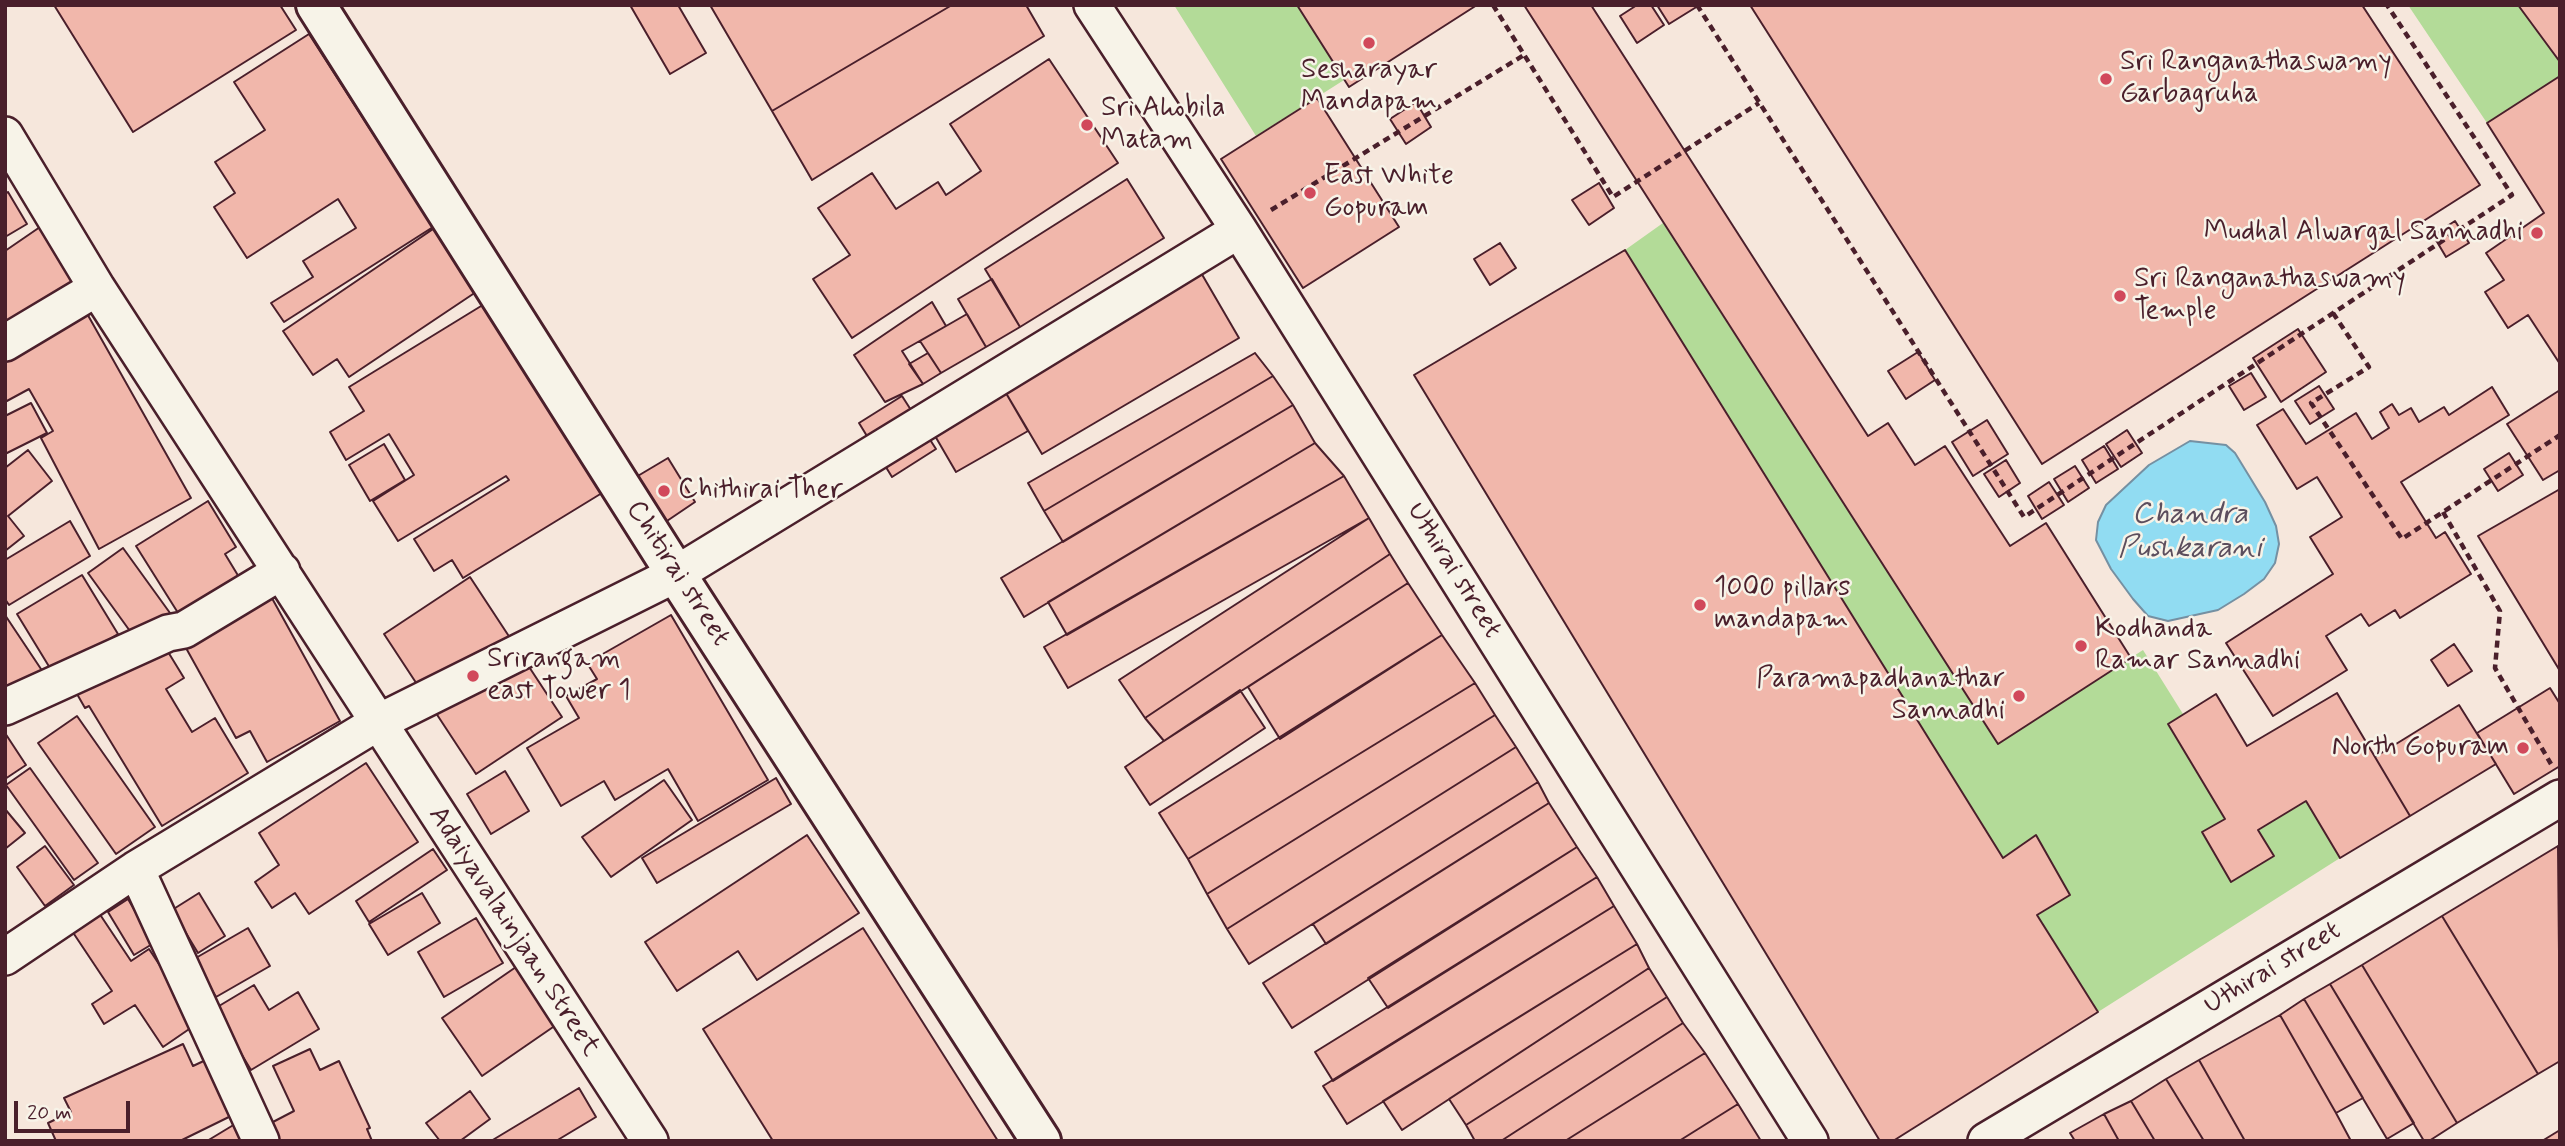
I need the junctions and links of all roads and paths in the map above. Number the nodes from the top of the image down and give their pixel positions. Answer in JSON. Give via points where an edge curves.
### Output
{"nodes":[{"id":1,"x":316,"y":5,"type":"edge"},
{"id":2,"x":1092,"y":5,"type":"edge"},
{"id":3,"x":1493,"y":5,"type":"edge"},
{"id":4,"x":1697,"y":5,"type":"edge"},
{"id":5,"x":2387,"y":5,"type":"edge"},
{"id":6,"x":1524,"y":55,"type":"junction"},
{"id":7,"x":1759,"y":103,"type":"junction"},
{"id":8,"x":5,"y":135,"type":"edge"},
{"id":9,"x":1239,"y":230,"type":"junction"},
{"id":10,"x":97,"y":288,"type":"junction"},
{"id":11,"x":2333,"y":313,"type":"junction"},
{"id":12,"x":5,"y":343,"type":"edge"},
{"id":13,"x":2560,"y":435,"type":"edge"},
{"id":14,"x":2443,"y":512,"type":"junction"},
{"id":15,"x":282,"y":571,"type":"junction"},
{"id":16,"x":676,"y":574,"type":"junction"},
{"id":17,"x":5,"y":707,"type":"edge"},
{"id":18,"x":377,"y":723,"type":"junction"},
{"id":19,"x":2556,"y":783,"type":"edge"},
{"id":20,"x":136,"y":869,"type":"junction"},
{"id":21,"x":5,"y":957,"type":"edge"},
{"id":22,"x":261,"y":1141,"type":"edge"},
{"id":23,"x":650,"y":1141,"type":"edge"},
{"id":24,"x":1041,"y":1141,"type":"edge"},
{"id":25,"x":1810,"y":1141,"type":"edge"},
{"id":26,"x":1986,"y":1141,"type":"edge"}],
"edges":[{"from":1,"to":16,"type":"street","name":"Chitirai street"},
{"from":2,"to":9,"type":"street","name":"Uthirai street"},
{"from":3,"to":6,"type":"path"},
{"from":4,"to":7,"type":"path"},
{"from":5,"to":11,"type":"path","via":[[2512,195]]},
{"from":6,"to":7,"type":"path","via":[[1613,197]]},
{"from":6,"to":9,"type":"path"},
{"from":7,"to":11,"type":"path","via":[[2024,517]]},
{"from":8,"to":10,"type":"street","name":"Adaiyavalainjaan Street"},
{"from":9,"to":16,"type":"street"},
{"from":9,"to":25,"type":"street","name":"Uthirai street"},
{"from":10,"to":12,"type":"street"},
{"from":10,"to":15,"type":"street","name":"Adaiyavalainjaan Street"},
{"from":11,"to":14,"type":"path","via":[[2369,367],[2311,403],[2402,539]]},
{"from":13,"to":14,"type":"path"},
{"from":14,"to":19,"type":"path","via":[[2500,611],[2495,668]]},
{"from":15,"to":17,"type":"street","via":[[184,630],[168,633]]},
{"from":15,"to":18,"type":"street","name":"Adaiyavalainjaan Street"},
{"from":16,"to":18,"type":"street"},
{"from":16,"to":24,"type":"street","name":"Chitirai street"},
{"from":18,"to":20,"type":"street"},
{"from":18,"to":23,"type":"street","name":"Adaiyavalainjaan Street"},
{"from":19,"to":26,"type":"street","name":"Uthirai street"},
{"from":20,"to":21,"type":"street"},
{"from":20,"to":22,"type":"street"}]}
